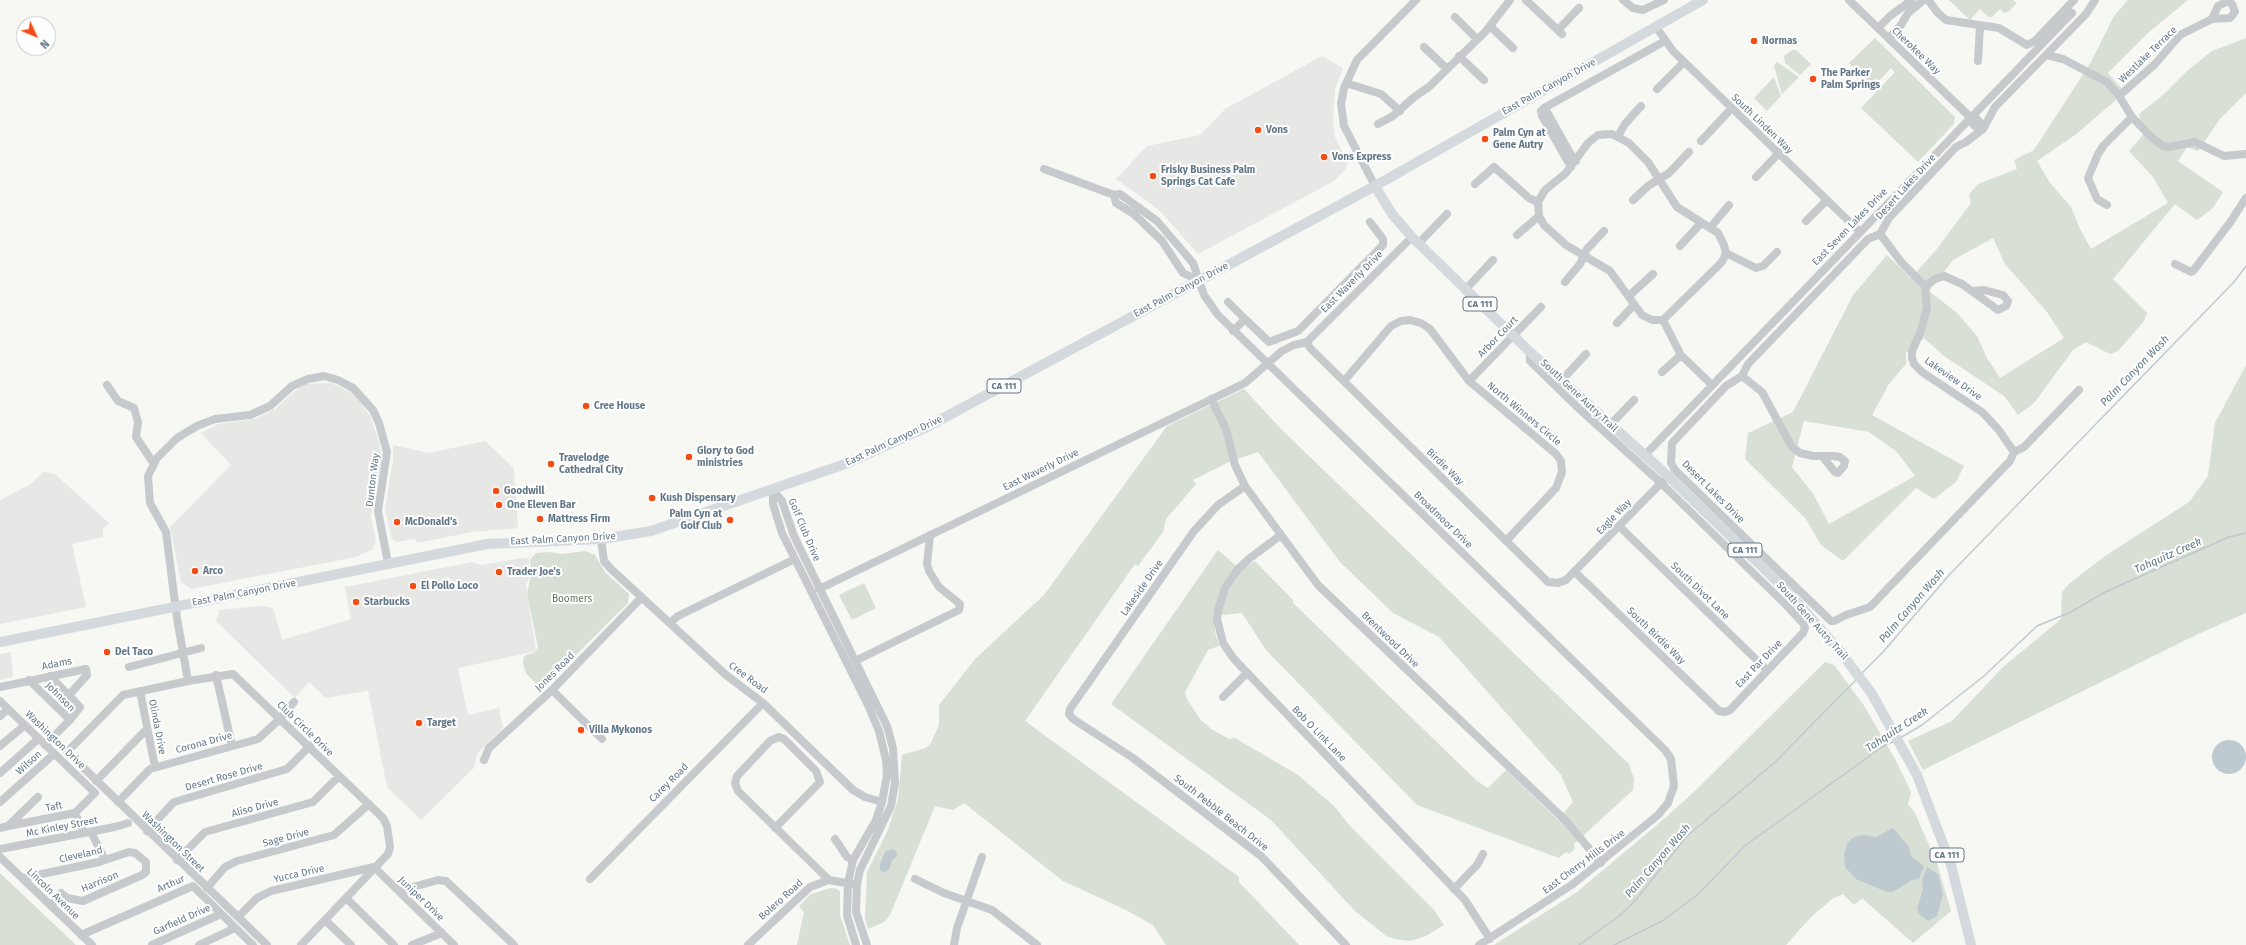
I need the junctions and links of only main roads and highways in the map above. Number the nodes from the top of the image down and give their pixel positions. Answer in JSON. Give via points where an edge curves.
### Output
{"nodes":[{"id":1,"x":1703,"y":0,"type":"edge"},
{"id":2,"x":1375,"y":186,"type":"junction"},
{"id":3,"x":0,"y":642,"type":"edge"},
{"id":4,"x":1971,"y":945,"type":"edge"}],
"edges":[{"from":1,"to":2,"type":"main road","name":"East Palm Canyon Drive"},
{"from":2,"to":3,"type":"main road","name":"East Palm Canyon Drive","number":"CA 111","via":[[925,428],[848,463],[717,510],[651,531],[601,539],[487,544]]},
{"from":2,"to":4,"type":"main road","name":"South Gene Autry Trail","number":"CA 111","via":[[1392,214],[1415,240],[1513,336],[1644,456],[1664,480],[1790,594],[1839,650],[1875,699],[1917,775],[1951,865]]}]}
